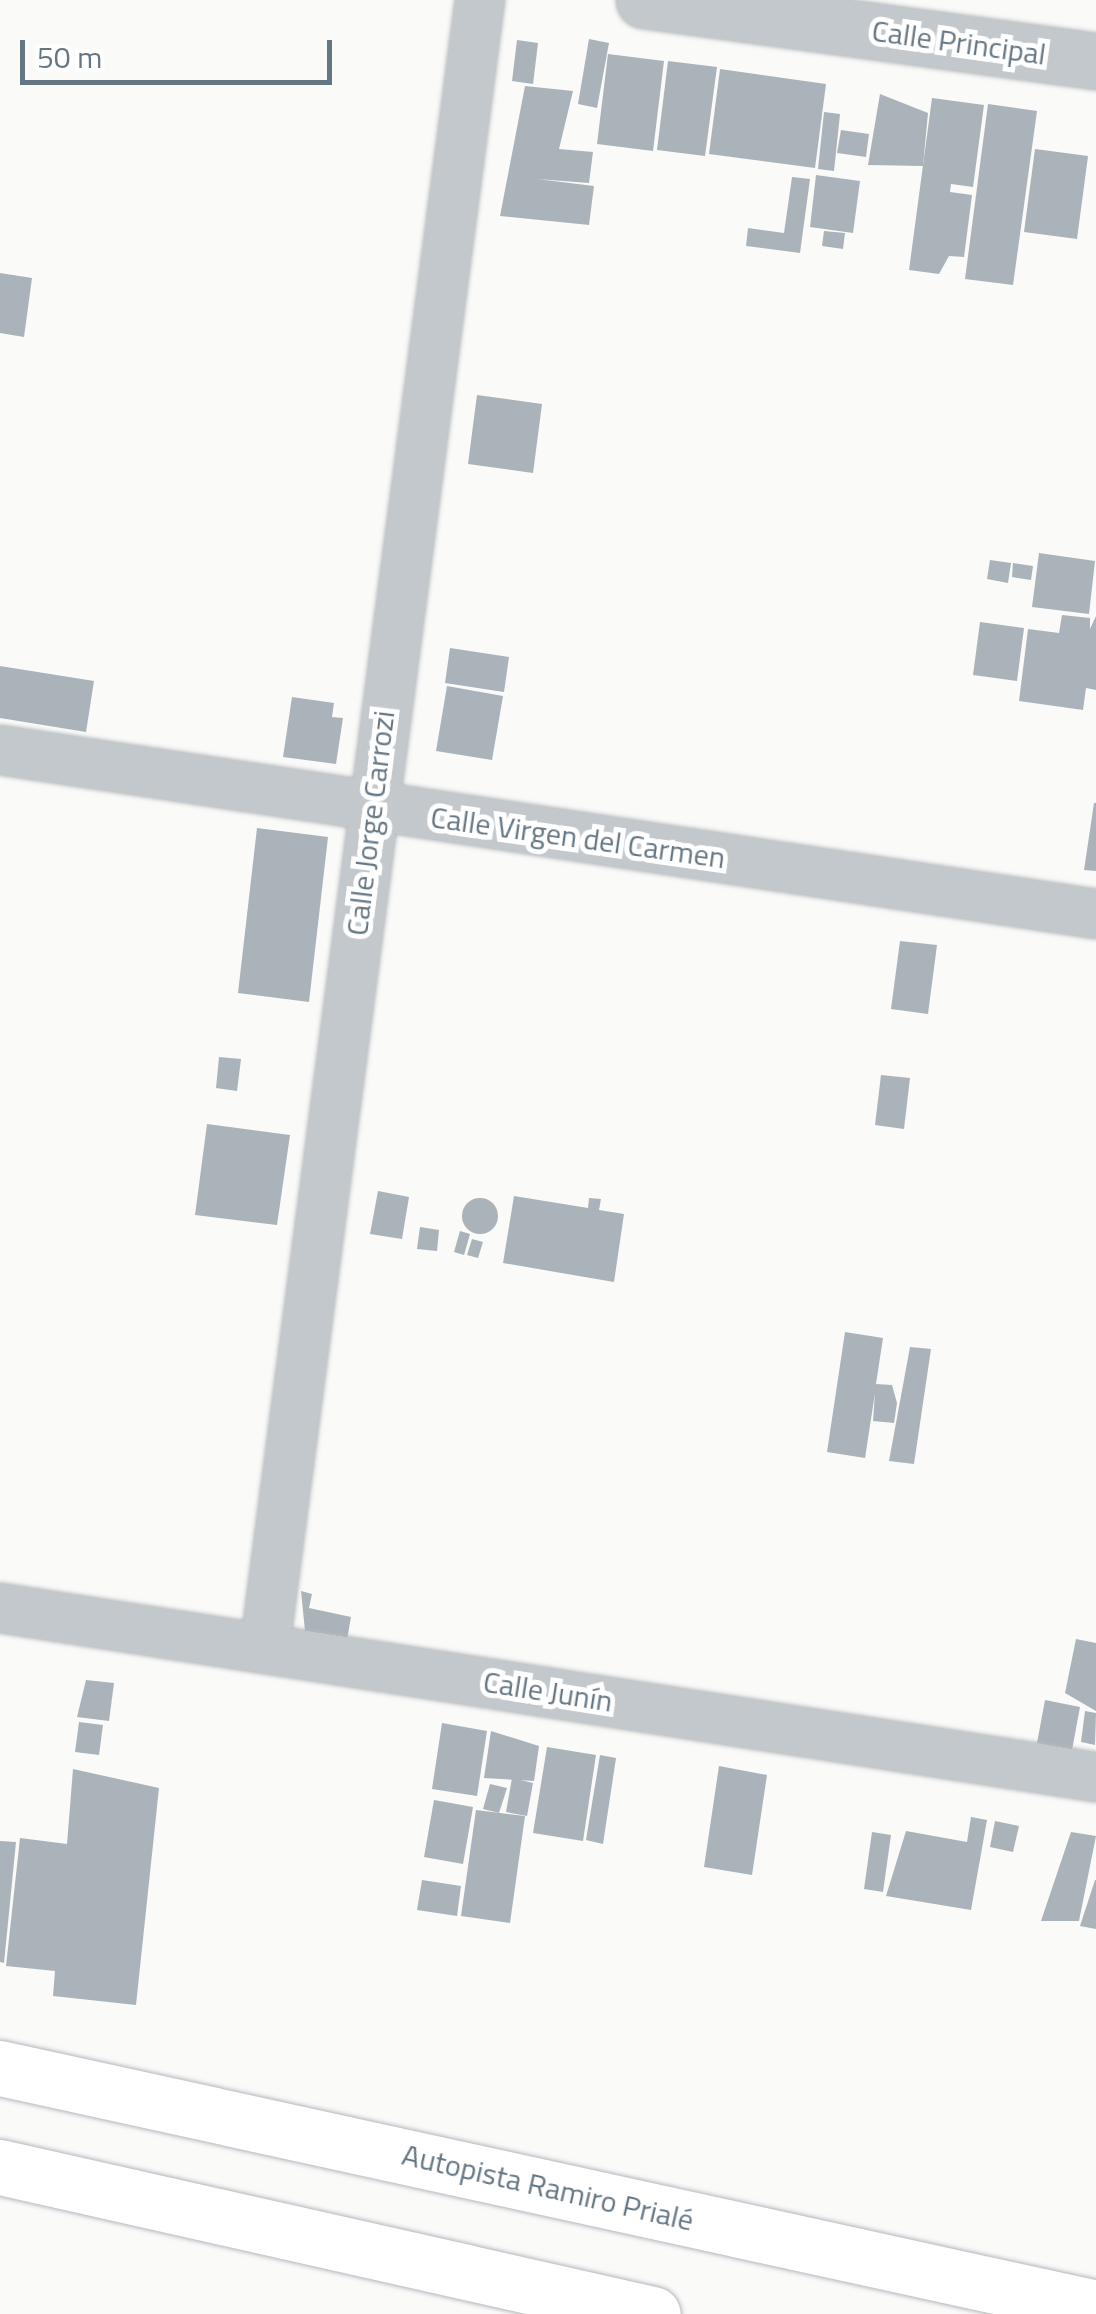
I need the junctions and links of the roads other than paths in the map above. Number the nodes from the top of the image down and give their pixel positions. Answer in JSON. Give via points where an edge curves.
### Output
{"nodes":[{"id":1,"x":480,"y":0,"type":"edge"},
{"id":2,"x":644,"y":0,"type":"edge"},
{"id":3,"x":1096,"y":61,"type":"edge"},
{"id":4,"x":0,"y":750,"type":"edge"},
{"id":5,"x":372,"y":806,"type":"junction"},
{"id":6,"x":1096,"y":914,"type":"edge"},
{"id":7,"x":0,"y":1608,"type":"edge"},
{"id":8,"x":265,"y":1646,"type":"junction"},
{"id":9,"x":1096,"y":1778,"type":"edge"},
{"id":10,"x":0,"y":2068,"type":"edge"},
{"id":11,"x":0,"y":2167,"type":"edge"},
{"id":12,"x":1096,"y":2308,"type":"edge"},
{"id":13,"x":653,"y":2314,"type":"edge"}],
"edges":[{"from":1,"to":5,"type":"street","name":"Calle Jorge Carrozi"},
{"from":2,"to":3,"type":"street","name":"Calle Principal"},
{"from":4,"to":5,"type":"street","name":"Calle Virgen del Carmen"},
{"from":5,"to":6,"type":"street","name":"Calle Virgen del Carmen"},
{"from":5,"to":8,"type":"street","name":"Calle Jorge Carrozi"},
{"from":7,"to":8,"type":"street","name":"Calle Junín"},
{"from":8,"to":9,"type":"street","name":"Calle Junín"},
{"from":10,"to":12,"type":"highway","name":"Autopista Ramiro Prialé"},
{"from":11,"to":13,"type":"highway"}]}
